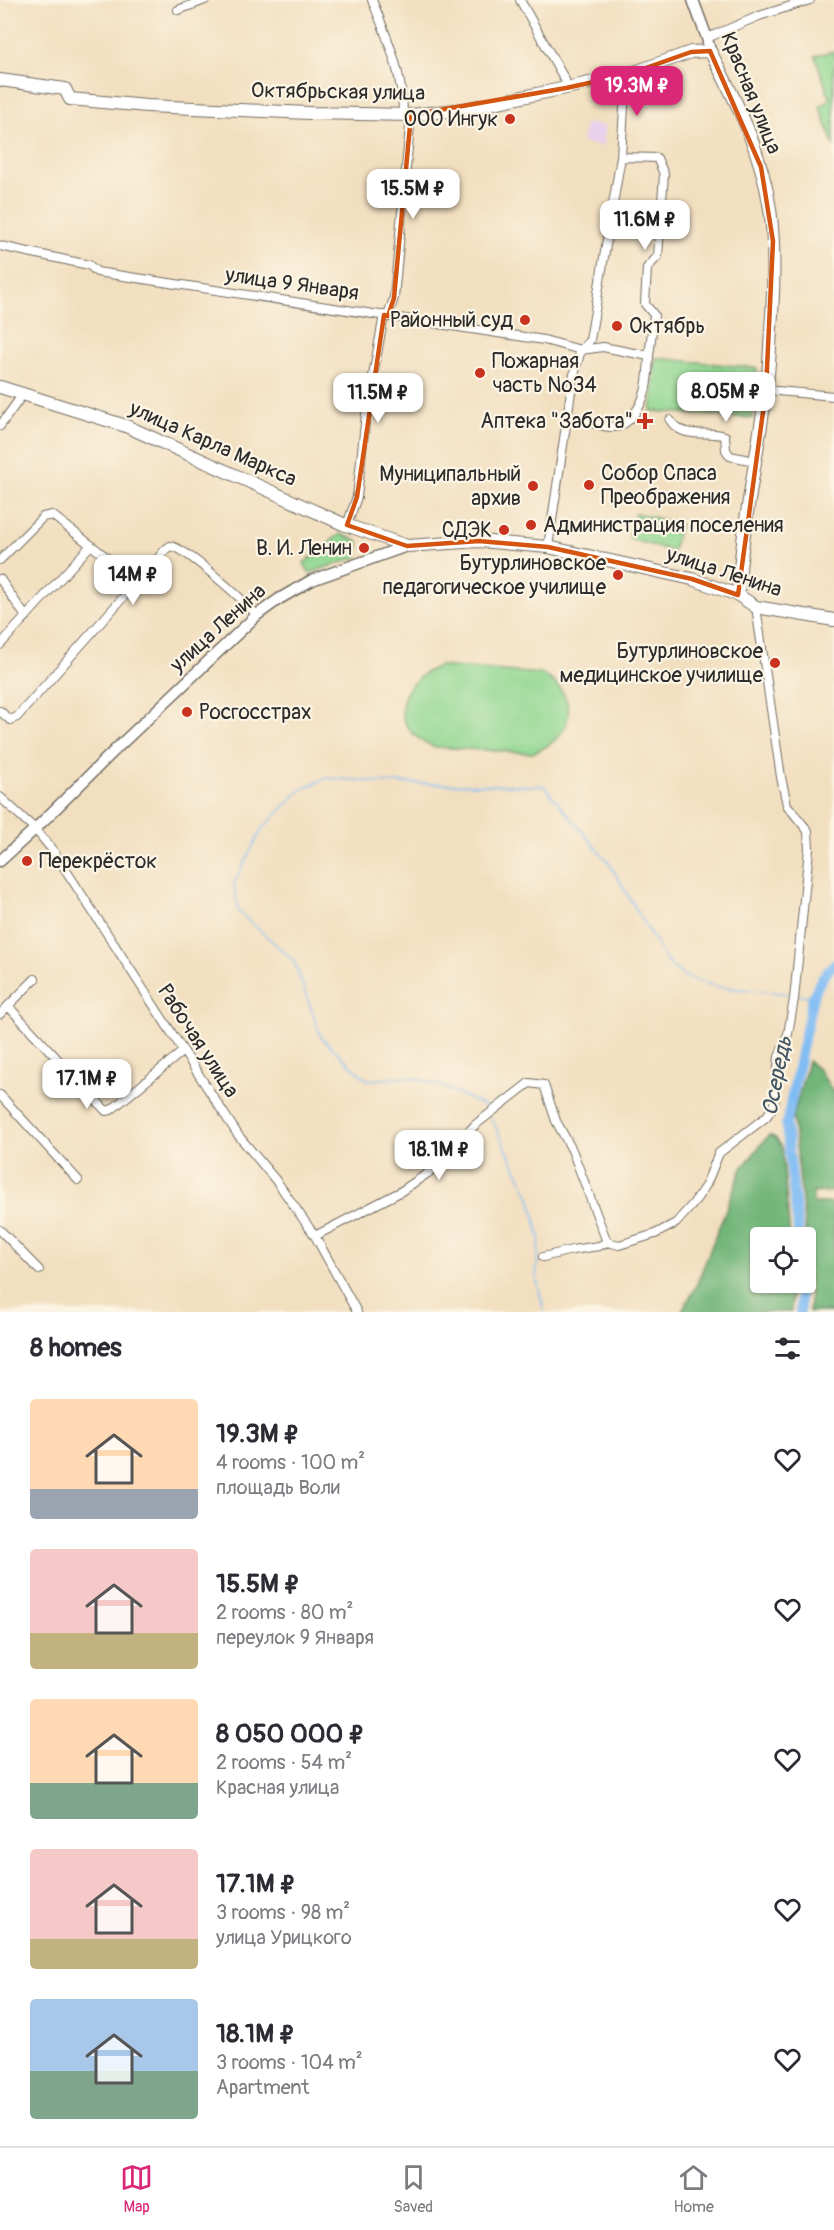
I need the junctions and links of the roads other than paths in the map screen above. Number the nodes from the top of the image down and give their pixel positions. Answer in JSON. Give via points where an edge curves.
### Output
{"nodes":[{"id":1,"x":205,"y":0,"type":"edge"},
{"id":2,"x":372,"y":0,"type":"edge"},
{"id":3,"x":520,"y":0,"type":"edge"},
{"id":4,"x":693,"y":0,"type":"edge"},
{"id":5,"x":810,"y":0,"type":"edge"},
{"id":6,"x":178,"y":10,"type":"dead end"},
{"id":7,"x":707,"y":38,"type":"junction"},
{"id":8,"x":710,"y":51,"type":"junction"},
{"id":9,"x":626,"y":75,"type":"junction"},
{"id":10,"x":0,"y":80,"type":"edge"},
{"id":11,"x":566,"y":88,"type":"junction"},
{"id":12,"x":407,"y":115,"type":"junction"},
{"id":13,"x":621,"y":157,"type":"junction"},
{"id":14,"x":0,"y":246,"type":"edge"},
{"id":15,"x":386,"y":316,"type":"junction"},
{"id":16,"x":581,"y":350,"type":"junction"},
{"id":17,"x":649,"y":356,"type":"junction"},
{"id":18,"x":0,"y":387,"type":"edge"},
{"id":19,"x":766,"y":390,"type":"junction"},
{"id":20,"x":23,"y":394,"type":"junction"},
{"id":21,"x":834,"y":396,"type":"edge"},
{"id":22,"x":569,"y":415,"type":"junction"},
{"id":23,"x":670,"y":420,"type":"dead end"},
{"id":24,"x":0,"y":426,"type":"edge"},
{"id":25,"x":755,"y":461,"type":"junction"},
{"id":26,"x":347,"y":525,"type":"junction"},
{"id":27,"x":91,"y":545,"type":"junction"},
{"id":28,"x":407,"y":546,"type":"junction"},
{"id":29,"x":548,"y":547,"type":"junction"},
{"id":30,"x":0,"y":560,"type":"edge"},
{"id":31,"x":0,"y":579,"type":"edge"},
{"id":32,"x":138,"y":581,"type":"junction"},
{"id":33,"x":738,"y":595,"type":"junction"},
{"id":34,"x":756,"y":607,"type":"junction"},
{"id":35,"x":257,"y":615,"type":"junction"},
{"id":36,"x":26,"y":616,"type":"junction"},
{"id":37,"x":834,"y":620,"type":"edge"},
{"id":38,"x":0,"y":645,"type":"edge"},
{"id":39,"x":0,"y":711,"type":"edge"},
{"id":40,"x":0,"y":797,"type":"edge"},
{"id":41,"x":35,"y":829,"type":"junction"},
{"id":42,"x":0,"y":861,"type":"edge"},
{"id":43,"x":35,"y":979,"type":"dead end"},
{"id":44,"x":8,"y":1006,"type":"junction"},
{"id":45,"x":0,"y":1014,"type":"edge"},
{"id":46,"x":182,"y":1052,"type":"junction"},
{"id":47,"x":0,"y":1095,"type":"edge"},
{"id":48,"x":78,"y":1180,"type":"dead end"},
{"id":49,"x":0,"y":1230,"type":"edge"},
{"id":50,"x":315,"y":1236,"type":"junction"},
{"id":51,"x":607,"y":1242,"type":"junction"},
{"id":52,"x":543,"y":1257,"type":"dead end"},
{"id":53,"x":39,"y":1270,"type":"dead end"},
{"id":54,"x":357,"y":1312,"type":"edge"}],
"edges":[{"from":1,"to":6,"type":"street"},
{"from":2,"to":12,"type":"street","via":[[391,47]]},
{"from":3,"to":11,"type":"street"},
{"from":4,"to":7,"type":"street","name":"Красная улица"},
{"from":5,"to":7,"type":"street"},
{"from":7,"to":8,"type":"street","name":"Красная улица"},
{"from":8,"to":9,"type":"main road","name":"Октябрьская улица","via":[[691,52]]},
{"from":8,"to":19,"type":"main road","name":"Красная улица","via":[[746,126],[761,167],[770,209],[774,285]]},
{"from":9,"to":11,"type":"main road","name":"Октябрьская улица"},
{"from":9,"to":13,"type":"street"},
{"from":10,"to":12,"type":"main road","name":"Октябрьская улица","via":[[65,89],[70,99],[147,106]]},
{"from":11,"to":12,"type":"main road","name":"Октябрьская улица","via":[[464,109]]},
{"from":12,"to":15,"type":"street","via":[[394,298]]},
{"from":13,"to":16,"type":"street","via":[[590,340]]},
{"from":13,"to":17,"type":"street","via":[[657,158],[664,174],[658,256],[647,268],[645,304],[654,315]]},
{"from":14,"to":15,"type":"street","name":"улица 9 Января","via":[[89,265],[97,272]]},
{"from":15,"to":16,"type":"street","name":"улица 9 Января","via":[[544,339]]},
{"from":15,"to":26,"type":"street","via":[[366,414],[357,497]]},
{"from":16,"to":17,"type":"street","via":[[603,347]]},
{"from":16,"to":22,"type":"street"},
{"from":17,"to":22,"type":"street","via":[[645,396],[628,420],[618,427],[608,427]]},
{"from":18,"to":20,"type":"main road","name":"улица Карла Маркса"},
{"from":19,"to":21,"type":"street"},
{"from":19,"to":25,"type":"main road","name":"Красная улица"},
{"from":20,"to":24,"type":"street"},
{"from":20,"to":26,"type":"main road","name":"улица Карла Маркса","via":[[132,429]]},
{"from":22,"to":29,"type":"street"},
{"from":23,"to":25,"type":"street","via":[[683,432],[725,436],[730,456]]},
{"from":25,"to":33,"type":"main road","name":"Красная улица"},
{"from":26,"to":28,"type":"main road","name":"улица Карла Маркса"},
{"from":27,"to":30,"type":"street","via":[[49,514]]},
{"from":27,"to":32,"type":"street"},
{"from":27,"to":36,"type":"street"},
{"from":28,"to":29,"type":"main road","name":"улица Ленина","via":[[479,541]]},
{"from":28,"to":35,"type":"street","name":"улица Ленина","via":[[312,580]]},
{"from":29,"to":33,"type":"main road","name":"улица Ленина","via":[[692,579]]},
{"from":31,"to":36,"type":"street"},
{"from":32,"to":35,"type":"street","via":[[166,549],[174,546]]},
{"from":32,"to":39,"type":"street","via":[[17,717],[10,720]]},
{"from":33,"to":34,"type":"main road","name":"улица Ленина"},
{"from":34,"to":37,"type":"main road","name":"улица Ленина"},
{"from":34,"to":51,"type":"street","via":[[787,805],[808,831],[809,849],[794,999],[779,1057],[774,1106],[766,1117],[719,1153],[706,1185],[676,1223],[619,1245]]},
{"from":35,"to":41,"type":"street","name":"улица Ленина"},
{"from":36,"to":38,"type":"street"},
{"from":40,"to":41,"type":"street","name":"Рабочая улица"},
{"from":41,"to":42,"type":"street","name":"улица Ленина"},
{"from":41,"to":46,"type":"street","name":"Рабочая улица","via":[[54,852]]},
{"from":43,"to":44,"type":"street"},
{"from":44,"to":45,"type":"street"},
{"from":44,"to":46,"type":"street","via":[[106,1111]]},
{"from":46,"to":50,"type":"street","name":"Рабочая улица","via":[[238,1135]]},
{"from":47,"to":48,"type":"street"},
{"from":49,"to":53,"type":"street"},
{"from":50,"to":51,"type":"street","via":[[400,1192],[431,1171],[475,1125],[529,1083],[544,1085]]},
{"from":50,"to":54,"type":"street","name":"Рабочая улица"},
{"from":51,"to":52,"type":"street"}]}
